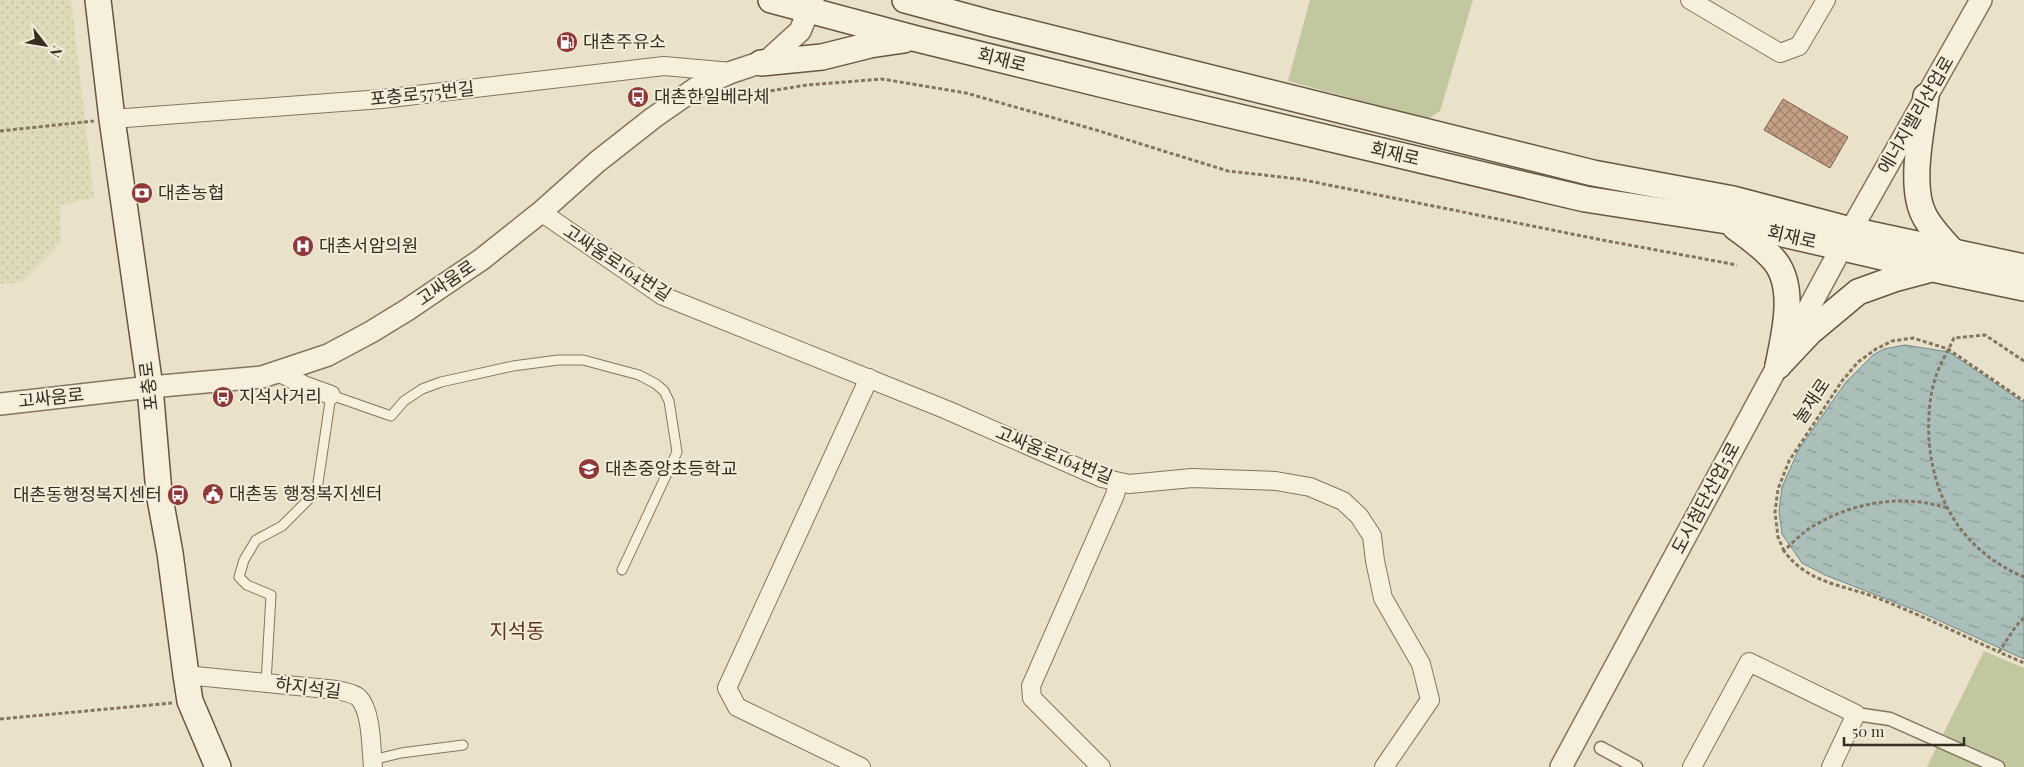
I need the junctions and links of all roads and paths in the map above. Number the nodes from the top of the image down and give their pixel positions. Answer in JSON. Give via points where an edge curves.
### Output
{"nodes":[{"id":1,"x":98,"y":0,"type":"edge"},
{"id":2,"x":771,"y":0,"type":"edge"},
{"id":3,"x":905,"y":0,"type":"edge"},
{"id":4,"x":1690,"y":0,"type":"edge"},
{"id":5,"x":1826,"y":0,"type":"edge"},
{"id":6,"x":1981,"y":0,"type":"edge"},
{"id":7,"x":811,"y":5,"type":"edge"},
{"id":8,"x":917,"y":39,"type":"junction"},
{"id":9,"x":761,"y":62,"type":"junction"},
{"id":10,"x":732,"y":72,"type":"junction"},
{"id":11,"x":696,"y":88,"type":"junction"},
{"id":12,"x":1926,"y":96,"type":"junction"},
{"id":13,"x":112,"y":119,"type":"junction"},
{"id":14,"x":0,"y":131,"type":"edge"},
{"id":15,"x":541,"y":212,"type":"junction"},
{"id":16,"x":1727,"y":221,"type":"junction"},
{"id":17,"x":1846,"y":239,"type":"junction"},
{"id":18,"x":1954,"y":253,"type":"junction"},
{"id":19,"x":1737,"y":265,"type":"dead end"},
{"id":20,"x":2024,"y":267,"type":"edge"},
{"id":21,"x":1933,"y":269,"type":"junction"},
{"id":22,"x":2024,"y":288,"type":"edge"},
{"id":23,"x":1948,"y":350,"type":"junction"},
{"id":24,"x":2024,"y":361,"type":"edge"},
{"id":25,"x":1778,"y":366,"type":"junction"},
{"id":26,"x":278,"y":372,"type":"junction"},
{"id":27,"x":868,"y":378,"type":"junction"},
{"id":28,"x":150,"y":387,"type":"junction"},
{"id":29,"x":331,"y":395,"type":"junction"},
{"id":30,"x":2024,"y":401,"type":"edge"},
{"id":31,"x":0,"y":404,"type":"edge"},
{"id":32,"x":1118,"y":482,"type":"junction"},
{"id":33,"x":1947,"y":508,"type":"junction"},
{"id":34,"x":1784,"y":550,"type":"junction"},
{"id":35,"x":622,"y":570,"type":"dead end"},
{"id":36,"x":2024,"y":577,"type":"edge"},
{"id":37,"x":2024,"y":618,"type":"edge"},
{"id":38,"x":1999,"y":652,"type":"junction"},
{"id":39,"x":2024,"y":663,"type":"edge"},
{"id":40,"x":186,"y":675,"type":"junction"},
{"id":41,"x":266,"y":683,"type":"junction"},
{"id":42,"x":190,"y":701,"type":"junction"},
{"id":43,"x":1856,"y":714,"type":"junction"},
{"id":44,"x":0,"y":719,"type":"edge"},
{"id":45,"x":463,"y":745,"type":"dead end"},
{"id":46,"x":1600,"y":748,"type":"dead end"},
{"id":47,"x":834,"y":761,"type":"edge"},
{"id":48,"x":373,"y":763,"type":"edge"},
{"id":49,"x":218,"y":767,"type":"edge"},
{"id":50,"x":861,"y":767,"type":"edge"},
{"id":51,"x":1101,"y":767,"type":"edge"},
{"id":52,"x":1384,"y":767,"type":"edge"},
{"id":53,"x":1561,"y":767,"type":"edge"},
{"id":54,"x":1636,"y":767,"type":"edge"},
{"id":55,"x":1692,"y":767,"type":"edge"},
{"id":56,"x":1832,"y":767,"type":"edge"},
{"id":57,"x":1998,"y":767,"type":"edge"}],
"edges":[{"from":1,"to":13,"type":"main road","name":"포충로"},
{"from":2,"to":7,"type":"main road","name":"회재로"},
{"from":3,"to":17,"type":"main road","name":"회재로","via":[[1593,173],[1733,199]]},
{"from":4,"to":5,"type":"street","via":[[1780,53],[1799,46]]},
{"from":6,"to":12,"type":"street","name":"에너지밸리산업로"},
{"from":7,"to":8,"type":"main road","name":"회재로"},
{"from":7,"to":9,"type":"street","name":"고싸움로","via":[[800,31],[768,60]]},
{"from":8,"to":9,"type":"main road","via":[[870,45],[822,57]]},
{"from":8,"to":16,"type":"main road","name":"회재로","via":[[1585,199]]},
{"from":9,"to":10,"type":"street","name":"고싸움로"},
{"from":10,"to":11,"type":"street","name":"고싸움로"},
{"from":10,"to":13,"type":"street","name":"포충로575번길","via":[[664,66],[382,99]]},
{"from":11,"to":15,"type":"street","name":"고싸움로","via":[[597,162]]},
{"from":11,"to":19,"type":"path","via":[[751,94],[807,85],[882,79],[966,93],[1228,171],[1299,179]]},
{"from":12,"to":17,"type":"street","name":"에너지밸리산업로"},
{"from":12,"to":18,"type":"main road","via":[[1916,173],[1917,197],[1924,217]]},
{"from":13,"to":14,"type":"path"},
{"from":13,"to":28,"type":"main road","name":"포충로"},
{"from":15,"to":26,"type":"street","name":"고싸움로","via":[[474,265],[371,332],[328,355]]},
{"from":15,"to":27,"type":"street","name":"고싸움로164번길","via":[[663,296]]},
{"from":16,"to":17,"type":"main road","name":"회재로"},
{"from":16,"to":25,"type":"main road","via":[[1775,261],[1784,280],[1787,320]]},
{"from":17,"to":18,"type":"main road","name":"회재로"},
{"from":17,"to":21,"type":"main road","name":"회재로"},
{"from":17,"to":25,"type":"street","name":"도시첨단산업5로"},
{"from":18,"to":20,"type":"main road","name":"회재로"},
{"from":21,"to":22,"type":"main road","name":"회재로"},
{"from":21,"to":25,"type":"main road","via":[[1858,292],[1810,332]]},
{"from":23,"to":24,"type":"path","via":[[1954,338],[1985,335]]},
{"from":23,"to":30,"type":"path","name":"눌재로"},
{"from":23,"to":33,"type":"path","via":[[1934,380],[1928,420],[1931,463]]},
{"from":23,"to":34,"type":"path","name":"눌재로","via":[[1913,338],[1892,342],[1858,362],[1789,462],[1778,490],[1775,512],[1778,537]]},
{"from":25,"to":53,"type":"street","name":"도시첨단산업5로"},
{"from":26,"to":28,"type":"street","name":"고싸움로","via":[[262,377]]},
{"from":26,"to":29,"type":"street"},
{"from":27,"to":32,"type":"street","name":"고싸움로164번길","via":[[1081,470]]},
{"from":27,"to":47,"type":"street","via":[[727,688],[737,706]]},
{"from":28,"to":31,"type":"street","name":"고싸움로"},
{"from":28,"to":40,"type":"main road","name":"포충로","via":[[159,493]]},
{"from":29,"to":35,"type":"lane","via":[[391,416],[404,400],[441,382],[558,360],[597,363],[639,375],[656,384],[664,390],[669,401],[677,452]]},
{"from":29,"to":41,"type":"lane","via":[[315,492],[282,526],[256,540],[239,577],[242,583],[272,595]]},
{"from":32,"to":51,"type":"street","via":[[1031,686],[1032,698]]},
{"from":32,"to":52,"type":"street","name":"고싸움로164번길","via":[[1129,484],[1192,478],[1276,481],[1310,487],[1343,502],[1360,516],[1372,536],[1383,598],[1421,664],[1430,700]]},
{"from":33,"to":34,"type":"path","via":[[1915,501],[1865,505],[1832,516]]},
{"from":33,"to":36,"type":"path","via":[[1972,542],[2009,570]]},
{"from":34,"to":38,"type":"path","name":"눌재로","via":[[1793,563],[1815,578],[1880,599]]},
{"from":37,"to":38,"type":"path"},
{"from":38,"to":39,"type":"path","name":"눌재로"},
{"from":40,"to":41,"type":"street","name":"하지석길"},
{"from":40,"to":42,"type":"main road","name":"포충로"},
{"from":41,"to":48,"type":"street","name":"하지석길","via":[[337,690],[358,697],[369,722]]},
{"from":42,"to":44,"type":"path"},
{"from":42,"to":49,"type":"main road","name":"포충로"},
{"from":43,"to":55,"type":"street","via":[[1749,662]]},
{"from":43,"to":56,"type":"street"},
{"from":43,"to":57,"type":"street","via":[[1890,719]]},
{"from":45,"to":48,"type":"lane","via":[[401,753]]},
{"from":46,"to":54,"type":"street"},
{"from":47,"to":50,"type":"street"}]}
